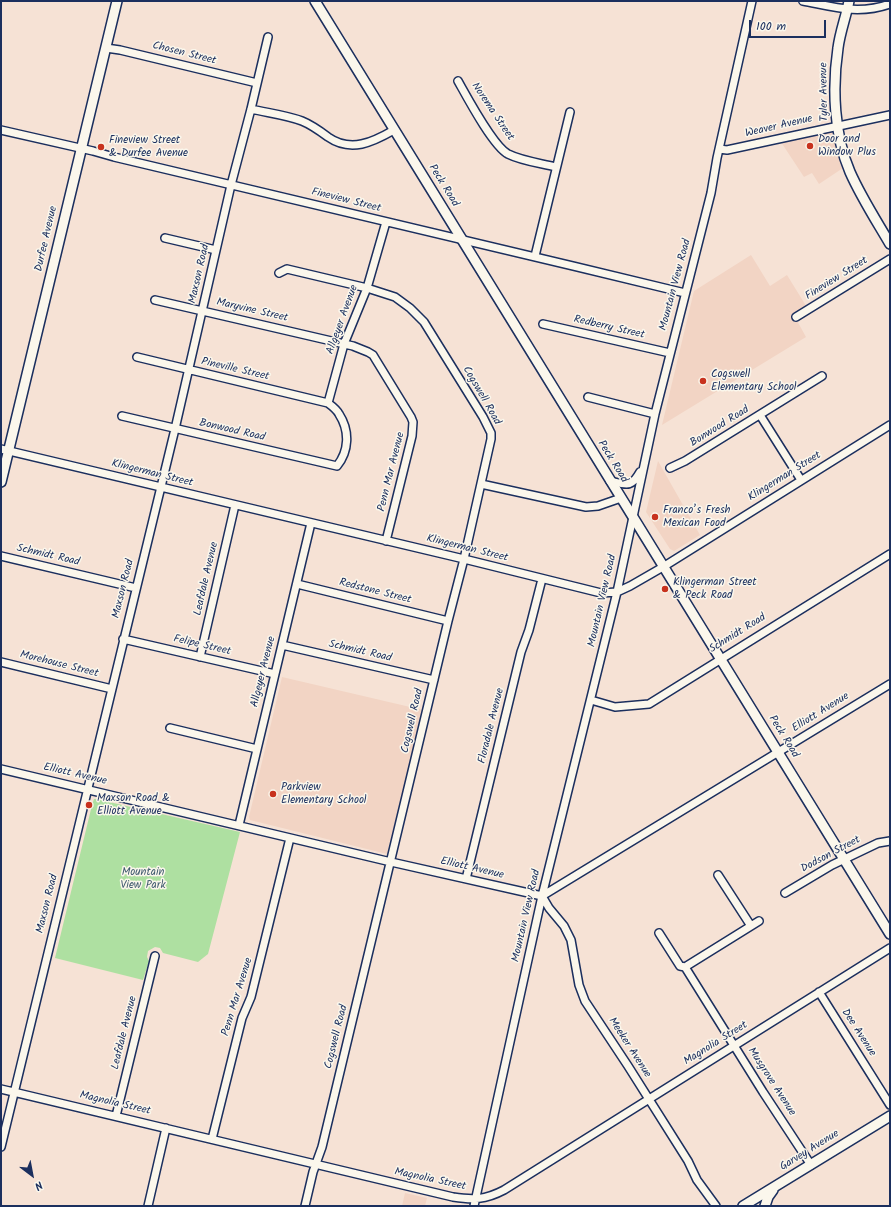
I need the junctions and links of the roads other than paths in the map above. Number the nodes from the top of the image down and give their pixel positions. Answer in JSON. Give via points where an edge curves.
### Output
{"nodes":[{"id":1,"x":117,"y":1,"type":"edge"},
{"id":2,"x":315,"y":1,"type":"edge"},
{"id":3,"x":752,"y":1,"type":"edge"},
{"id":4,"x":803,"y":1,"type":"edge"},
{"id":5,"x":890,"y":4,"type":"edge"},
{"id":6,"x":848,"y":6,"type":"edge"},
{"id":7,"x":268,"y":37,"type":"dead end"},
{"id":8,"x":106,"y":48,"type":"junction"},
{"id":9,"x":458,"y":80,"type":"dead end"},
{"id":10,"x":257,"y":83,"type":"junction"},
{"id":11,"x":251,"y":110,"type":"junction"},
{"id":12,"x":570,"y":112,"type":"dead end"},
{"id":13,"x":890,"y":115,"type":"edge"},
{"id":14,"x":838,"y":125,"type":"junction"},
{"id":15,"x":1,"y":130,"type":"edge"},
{"id":16,"x":394,"y":130,"type":"junction"},
{"id":17,"x":81,"y":148,"type":"junction"},
{"id":18,"x":719,"y":148,"type":"junction"},
{"id":19,"x":556,"y":167,"type":"junction"},
{"id":20,"x":231,"y":185,"type":"junction"},
{"id":21,"x":386,"y":222,"type":"junction"},
{"id":22,"x":165,"y":238,"type":"dead end"},
{"id":23,"x":461,"y":238,"type":"junction"},
{"id":24,"x":890,"y":244,"type":"edge"},
{"id":25,"x":216,"y":250,"type":"junction"},
{"id":26,"x":535,"y":256,"type":"junction"},
{"id":27,"x":890,"y":259,"type":"edge"},
{"id":28,"x":279,"y":273,"type":"dead end"},
{"id":29,"x":367,"y":288,"type":"junction"},
{"id":30,"x":685,"y":293,"type":"junction"},
{"id":31,"x":155,"y":300,"type":"dead end"},
{"id":32,"x":202,"y":311,"type":"junction"},
{"id":33,"x":796,"y":317,"type":"dead end"},
{"id":34,"x":543,"y":324,"type":"dead end"},
{"id":35,"x":344,"y":344,"type":"junction"},
{"id":36,"x":670,"y":353,"type":"junction"},
{"id":37,"x":137,"y":357,"type":"dead end"},
{"id":38,"x":189,"y":370,"type":"junction"},
{"id":39,"x":822,"y":376,"type":"dead end"},
{"id":40,"x":588,"y":397,"type":"dead end"},
{"id":41,"x":328,"y":403,"type":"junction"},
{"id":42,"x":654,"y":414,"type":"junction"},
{"id":43,"x":760,"y":415,"type":"junction"},
{"id":44,"x":122,"y":416,"type":"dead end"},
{"id":45,"x":890,"y":425,"type":"edge"},
{"id":46,"x":175,"y":429,"type":"junction"},
{"id":47,"x":5,"y":450,"type":"edge"},
{"id":48,"x":644,"y":464,"type":"junction"},
{"id":49,"x":670,"y":468,"type":"dead end"},
{"id":50,"x":801,"y":480,"type":"junction"},
{"id":51,"x":610,"y":481,"type":"junction"},
{"id":52,"x":1,"y":482,"type":"edge"},
{"id":53,"x":481,"y":484,"type":"junction"},
{"id":54,"x":160,"y":487,"type":"junction"},
{"id":55,"x":621,"y":498,"type":"junction"},
{"id":56,"x":235,"y":506,"type":"junction"},
{"id":57,"x":633,"y":517,"type":"junction"},
{"id":58,"x":311,"y":524,"type":"junction"},
{"id":59,"x":386,"y":541,"type":"junction"},
{"id":60,"x":890,"y":554,"type":"edge"},
{"id":61,"x":1,"y":556,"type":"edge"},
{"id":62,"x":464,"y":559,"type":"junction"},
{"id":63,"x":663,"y":567,"type":"junction"},
{"id":64,"x":542,"y":579,"type":"junction"},
{"id":65,"x":297,"y":584,"type":"junction"},
{"id":66,"x":136,"y":588,"type":"junction"},
{"id":67,"x":617,"y":592,"type":"junction"},
{"id":68,"x":448,"y":621,"type":"junction"},
{"id":69,"x":123,"y":638,"type":"junction"},
{"id":70,"x":282,"y":645,"type":"junction"},
{"id":71,"x":200,"y":657,"type":"junction"},
{"id":72,"x":720,"y":658,"type":"junction"},
{"id":73,"x":1,"y":662,"type":"edge"},
{"id":74,"x":275,"y":674,"type":"junction"},
{"id":75,"x":434,"y":680,"type":"junction"},
{"id":76,"x":890,"y":684,"type":"edge"},
{"id":77,"x":112,"y":689,"type":"junction"},
{"id":78,"x":591,"y":700,"type":"junction"},
{"id":79,"x":170,"y":728,"type":"dead end"},
{"id":80,"x":257,"y":750,"type":"junction"},
{"id":81,"x":778,"y":753,"type":"junction"},
{"id":82,"x":1,"y":769,"type":"edge"},
{"id":83,"x":87,"y":789,"type":"junction"},
{"id":84,"x":239,"y":825,"type":"junction"},
{"id":85,"x":290,"y":838,"type":"junction"},
{"id":86,"x":890,"y":841,"type":"edge"},
{"id":87,"x":844,"y":860,"type":"junction"},
{"id":88,"x":391,"y":862,"type":"junction"},
{"id":89,"x":718,"y":875,"type":"dead end"},
{"id":90,"x":466,"y":879,"type":"junction"},
{"id":91,"x":785,"y":893,"type":"dead end"},
{"id":92,"x":542,"y":896,"type":"junction"},
{"id":93,"x":759,"y":921,"type":"dead end"},
{"id":94,"x":751,"y":926,"type":"junction"},
{"id":95,"x":659,"y":933,"type":"dead end"},
{"id":96,"x":890,"y":934,"type":"edge"},
{"id":97,"x":890,"y":948,"type":"edge"},
{"id":98,"x":155,"y":956,"type":"dead end"},
{"id":99,"x":685,"y":967,"type":"junction"},
{"id":100,"x":819,"y":992,"type":"junction"},
{"id":101,"x":734,"y":1045,"type":"junction"},
{"id":102,"x":1,"y":1089,"type":"edge"},
{"id":103,"x":14,"y":1092,"type":"junction"},
{"id":104,"x":649,"y":1099,"type":"junction"},
{"id":105,"x":890,"y":1105,"type":"edge"},
{"id":106,"x":116,"y":1116,"type":"junction"},
{"id":107,"x":890,"y":1116,"type":"edge"},
{"id":108,"x":166,"y":1128,"type":"junction"},
{"id":109,"x":212,"y":1139,"type":"junction"},
{"id":110,"x":1,"y":1147,"type":"edge"},
{"id":111,"x":316,"y":1165,"type":"junction"},
{"id":112,"x":811,"y":1165,"type":"junction"},
{"id":113,"x":776,"y":1186,"type":"junction"},
{"id":114,"x":475,"y":1203,"type":"edge"},
{"id":115,"x":148,"y":1206,"type":"edge"},
{"id":116,"x":304,"y":1206,"type":"edge"},
{"id":117,"x":716,"y":1206,"type":"edge"},
{"id":118,"x":744,"y":1206,"type":"edge"},
{"id":119,"x":765,"y":1206,"type":"edge"}],
"edges":[{"from":1,"to":8,"type":"main road","name":"Durfee Avenue"},
{"from":2,"to":16,"type":"main road","name":"Peck Road"},
{"from":3,"to":18,"type":"street","name":"Mountain View Road"},
{"from":4,"to":6,"type":"street"},
{"from":5,"to":6,"type":"street"},
{"from":6,"to":14,"type":"main road","name":"Tyler Avenue","via":[[836,67]]},
{"from":7,"to":10,"type":"street","name":"Maxson Road"},
{"from":8,"to":10,"type":"street","name":"Chosen Street"},
{"from":8,"to":17,"type":"main road","name":"Durfee Avenue"},
{"from":9,"to":19,"type":"street","name":"Norema Street","via":[[502,149],[520,158]]},
{"from":10,"to":11,"type":"street","name":"Maxson Road"},
{"from":11,"to":16,"type":"street","via":[[294,118],[344,144],[361,145]]},
{"from":11,"to":20,"type":"street","name":"Maxson Road"},
{"from":12,"to":19,"type":"street"},
{"from":13,"to":14,"type":"street","name":"Weaver Avenue"},
{"from":14,"to":18,"type":"street","name":"Weaver Avenue","via":[[728,150]]},
{"from":14,"to":24,"type":"main road","name":"Tyler Avenue","via":[[850,172]]},
{"from":15,"to":17,"type":"street","name":"Fineview Street"},
{"from":16,"to":23,"type":"main road","name":"Peck Road"},
{"from":17,"to":20,"type":"street","name":"Fineview Street"},
{"from":17,"to":47,"type":"main road","name":"Durfee Avenue"},
{"from":18,"to":30,"type":"street","name":"Mountain View Road","via":[[711,193]]},
{"from":19,"to":26,"type":"street"},
{"from":20,"to":21,"type":"street","name":"Fineview Street"},
{"from":20,"to":25,"type":"street","name":"Maxson Road"},
{"from":21,"to":23,"type":"street","name":"Fineview Street"},
{"from":21,"to":29,"type":"street","name":"Allgeyer Avenue"},
{"from":22,"to":25,"type":"street"},
{"from":23,"to":26,"type":"street","name":"Fineview Street"},
{"from":23,"to":51,"type":"main road","name":"Peck Road"},
{"from":25,"to":32,"type":"street","name":"Maxson Road"},
{"from":26,"to":30,"type":"street","name":"Fineview Street"},
{"from":27,"to":33,"type":"street","name":"Fineview Street"},
{"from":28,"to":29,"type":"street","via":[[287,269]]},
{"from":29,"to":35,"type":"street","name":"Allgeyer Avenue"},
{"from":29,"to":53,"type":"street","name":"Cogswell Road","via":[[395,298],[418,314],[483,417],[491,433],[491,439]]},
{"from":30,"to":36,"type":"street","name":"Mountain View Road"},
{"from":31,"to":32,"type":"street","name":"Maryvine Street"},
{"from":32,"to":35,"type":"street","name":"Maryvine Street"},
{"from":32,"to":38,"type":"street","name":"Maxson Road"},
{"from":34,"to":36,"type":"street","name":"Redberry Street"},
{"from":35,"to":41,"type":"street","name":"Allgeyer Avenue"},
{"from":35,"to":59,"type":"street","name":"Penn Mar Avenue","via":[[361,349],[372,356],[413,422],[412,436]]},
{"from":36,"to":42,"type":"street","name":"Mountain View Road"},
{"from":37,"to":38,"type":"street","name":"Pineville Street"},
{"from":38,"to":41,"type":"street","name":"Pineville Street"},
{"from":38,"to":46,"type":"street","name":"Maxson Road"},
{"from":39,"to":43,"type":"street","name":"Bonwood Road"},
{"from":40,"to":42,"type":"street"},
{"from":41,"to":46,"type":"street","name":"Bonwood Road","via":[[339,412],[347,438],[344,458],[337,466]]},
{"from":42,"to":48,"type":"street","name":"Mountain View Road"},
{"from":43,"to":49,"type":"street","name":"Bonwood Road"},
{"from":43,"to":50,"type":"street"},
{"from":44,"to":46,"type":"street","name":"Bonwood Road"},
{"from":45,"to":50,"type":"street","name":"Klingerman Street"},
{"from":46,"to":54,"type":"street","name":"Maxson Road"},
{"from":47,"to":52,"type":"main road","name":"Durfee Avenue"},
{"from":47,"to":54,"type":"street","name":"Klingerman Street"},
{"from":48,"to":51,"type":"street","via":[[632,484]]},
{"from":48,"to":57,"type":"street","name":"Mountain View Road"},
{"from":50,"to":63,"type":"street","name":"Klingerman Street"},
{"from":51,"to":55,"type":"main road","name":"Peck Road"},
{"from":53,"to":55,"type":"street","via":[[586,506],[598,506]]},
{"from":53,"to":62,"type":"street","name":"Cogswell Road"},
{"from":54,"to":56,"type":"street","name":"Klingerman Street"},
{"from":54,"to":66,"type":"street","name":"Maxson Road"},
{"from":55,"to":57,"type":"main road","name":"Peck Road"},
{"from":56,"to":58,"type":"street","name":"Klingerman Street"},
{"from":56,"to":71,"type":"street","name":"Leafdale Avenue"},
{"from":57,"to":63,"type":"main road","name":"Peck Road"},
{"from":57,"to":67,"type":"street","name":"Mountain View Road"},
{"from":58,"to":59,"type":"street","name":"Klingerman Street"},
{"from":58,"to":65,"type":"street","name":"Allgeyer Avenue"},
{"from":59,"to":62,"type":"street","name":"Klingerman Street"},
{"from":60,"to":72,"type":"street","name":"Schmidt Road"},
{"from":61,"to":66,"type":"street","name":"Schmidt Road"},
{"from":62,"to":64,"type":"street","name":"Klingerman Street"},
{"from":62,"to":68,"type":"street","name":"Cogswell Road"},
{"from":63,"to":67,"type":"street","name":"Klingerman Street"},
{"from":63,"to":72,"type":"main road","name":"Peck Road"},
{"from":64,"to":67,"type":"street","name":"Klingerman Street","via":[[601,593]]},
{"from":64,"to":90,"type":"street","name":"Floradale Avenue","via":[[521,652]]},
{"from":65,"to":68,"type":"street","name":"Redstone Street"},
{"from":65,"to":70,"type":"street","name":"Allgeyer Avenue"},
{"from":66,"to":69,"type":"street","name":"Maxson Road"},
{"from":67,"to":78,"type":"street","name":"Mountain View Road"},
{"from":68,"to":75,"type":"street","name":"Cogswell Road"},
{"from":69,"to":71,"type":"street","name":"Felipe Street"},
{"from":69,"to":77,"type":"street","name":"Maxson Road"},
{"from":70,"to":74,"type":"street","name":"Allgeyer Avenue"},
{"from":70,"to":75,"type":"street","name":"Schmidt Road"},
{"from":71,"to":74,"type":"street","name":"Felipe Street"},
{"from":72,"to":78,"type":"street","name":"Schmidt Road","via":[[649,704],[615,707]]},
{"from":72,"to":81,"type":"main road","name":"Peck Road"},
{"from":73,"to":77,"type":"street","name":"Morehouse Street"},
{"from":74,"to":80,"type":"street","name":"Allgeyer Avenue"},
{"from":75,"to":88,"type":"street","name":"Cogswell Road"},
{"from":76,"to":81,"type":"street","name":"Elliott Avenue"},
{"from":77,"to":83,"type":"street","name":"Maxson Road"},
{"from":78,"to":92,"type":"street","name":"Mountain View Road"},
{"from":79,"to":80,"type":"street"},
{"from":80,"to":84,"type":"street","name":"Allgeyer Avenue"},
{"from":81,"to":87,"type":"main road","name":"Peck Road"},
{"from":81,"to":92,"type":"street","name":"Elliott Avenue"},
{"from":82,"to":83,"type":"street","name":"Elliott Avenue"},
{"from":83,"to":84,"type":"street","name":"Elliott Avenue"},
{"from":83,"to":103,"type":"street","name":"Maxson Road"},
{"from":84,"to":85,"type":"street","name":"Elliott Avenue"},
{"from":85,"to":88,"type":"street","name":"Elliott Avenue"},
{"from":85,"to":109,"type":"street","name":"Penn Mar Avenue","via":[[251,997],[242,1018]]},
{"from":86,"to":87,"type":"street","name":"Dodson Street","via":[[878,843]]},
{"from":87,"to":91,"type":"street","name":"Dodson Street"},
{"from":87,"to":96,"type":"main road","name":"Peck Road"},
{"from":88,"to":90,"type":"street","name":"Elliott Avenue"},
{"from":88,"to":111,"type":"street","name":"Cogswell Road"},
{"from":89,"to":94,"type":"street"},
{"from":90,"to":92,"type":"street","name":"Elliott Avenue"},
{"from":92,"to":104,"type":"street","name":"Meeker Avenue","via":[[571,940],[579,985],[585,1001]]},
{"from":92,"to":114,"type":"street","name":"Mountain View Road"},
{"from":93,"to":94,"type":"street"},
{"from":94,"to":99,"type":"street"},
{"from":95,"to":99,"type":"street","name":"Musgrove Avenue","via":[[680,966]]},
{"from":97,"to":100,"type":"street","name":"Magnolia Street"},
{"from":98,"to":106,"type":"street","name":"Leafdale Avenue"},
{"from":99,"to":101,"type":"street","name":"Musgrove Avenue"},
{"from":100,"to":101,"type":"street","name":"Magnolia Street","via":[[789,1007]]},
{"from":100,"to":105,"type":"street","name":"Dee Avenue"},
{"from":101,"to":104,"type":"street","name":"Magnolia Street"},
{"from":101,"to":112,"type":"street","name":"Musgrove Avenue"},
{"from":102,"to":103,"type":"street","name":"Magnolia Street"},
{"from":103,"to":106,"type":"street","name":"Magnolia Street"},
{"from":103,"to":110,"type":"street","name":"Maxson Road"},
{"from":104,"to":114,"type":"street","name":"Magnolia Street","via":[[504,1190]]},
{"from":104,"to":117,"type":"street","name":"Meeker Avenue","via":[[697,1180]]},
{"from":106,"to":108,"type":"street","name":"Magnolia Street"},
{"from":107,"to":112,"type":"main road","name":"Garvey Avenue"},
{"from":108,"to":109,"type":"street","name":"Magnolia Street"},
{"from":108,"to":115,"type":"street"},
{"from":109,"to":111,"type":"street","name":"Magnolia Street"},
{"from":111,"to":114,"type":"street","name":"Magnolia Street"},
{"from":111,"to":116,"type":"street","name":"Cogswell Road"},
{"from":112,"to":113,"type":"main road","name":"Garvey Avenue"},
{"from":113,"to":118,"type":"main road","name":"Garvey Avenue"},
{"from":113,"to":119,"type":"main road"}]}
